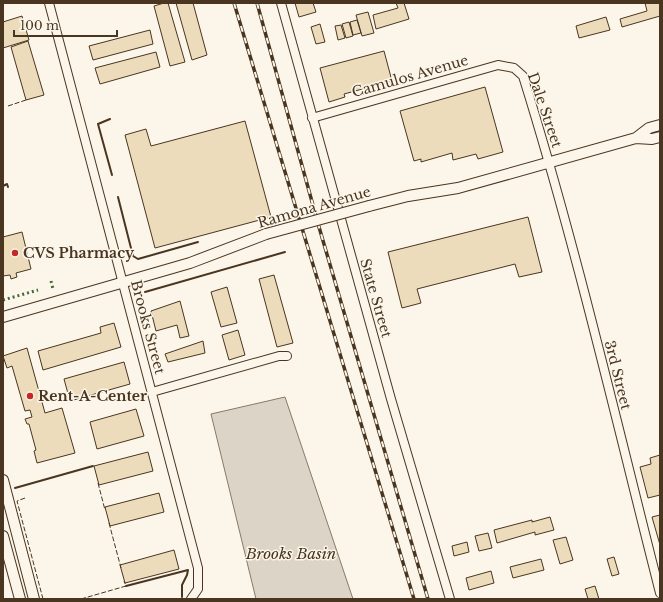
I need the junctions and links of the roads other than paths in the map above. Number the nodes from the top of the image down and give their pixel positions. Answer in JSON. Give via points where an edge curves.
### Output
{"nodes":[{"id":1,"x":49,"y":3,"type":"edge"},
{"id":2,"x":281,"y":3,"type":"edge"},
{"id":3,"x":514,"y":68,"type":"joint"},
{"id":4,"x":312,"y":118,"type":"junction"},
{"id":5,"x":660,"y":125,"type":"edge"},
{"id":6,"x":660,"y":137,"type":"edge"},
{"id":7,"x":636,"y":138,"type":"junction"},
{"id":8,"x":550,"y":162,"type":"junction"},
{"id":9,"x":124,"y":283,"type":"junction"},
{"id":10,"x":3,"y":317,"type":"edge"},
{"id":11,"x":287,"y":356,"type":"dead end"},
{"id":12,"x":152,"y":392,"type":"junction"},
{"id":13,"x":3,"y":480,"type":"edge"},
{"id":14,"x":3,"y":536,"type":"edge"},
{"id":15,"x":660,"y":594,"type":"edge"},
{"id":16,"x":20,"y":599,"type":"edge"},
{"id":17,"x":34,"y":599,"type":"edge"},
{"id":18,"x":191,"y":599,"type":"edge"},
{"id":19,"x":450,"y":599,"type":"edge"}],
"edges":[{"from":1,"to":9,"type":"street","name":"Brooks Street"},
{"from":2,"to":4,"type":"street","name":"State Street"},
{"from":3,"to":4,"type":"street","name":"Camulos Avenue","via":[[498,65]]},
{"from":3,"to":8,"type":"street","name":"Dale Street","via":[[523,76]]},
{"from":4,"to":19,"type":"street","name":"State Street"},
{"from":5,"to":7,"type":"main road","name":"Ramona Avenue","via":[[649,128]]},
{"from":6,"to":7,"type":"main road","name":"Ramona Avenue"},
{"from":7,"to":8,"type":"main road","name":"Ramona Avenue"},
{"from":8,"to":9,"type":"main road","name":"Ramona Avenue","bridge":true,"via":[[458,188],[408,196],[266,234],[190,263]]},
{"from":8,"to":15,"type":"street","name":"3rd Street"},
{"from":9,"to":10,"type":"main road","name":"Ramona Avenue"},
{"from":9,"to":12,"type":"street","name":"Brooks Street"},
{"from":11,"to":12,"type":"street","via":[[279,356]]},
{"from":12,"to":18,"type":"street","name":"Brooks Street","via":[[198,568],[198,589]]},
{"from":13,"to":17,"type":"main road"},
{"from":14,"to":16,"type":"main road"}]}
